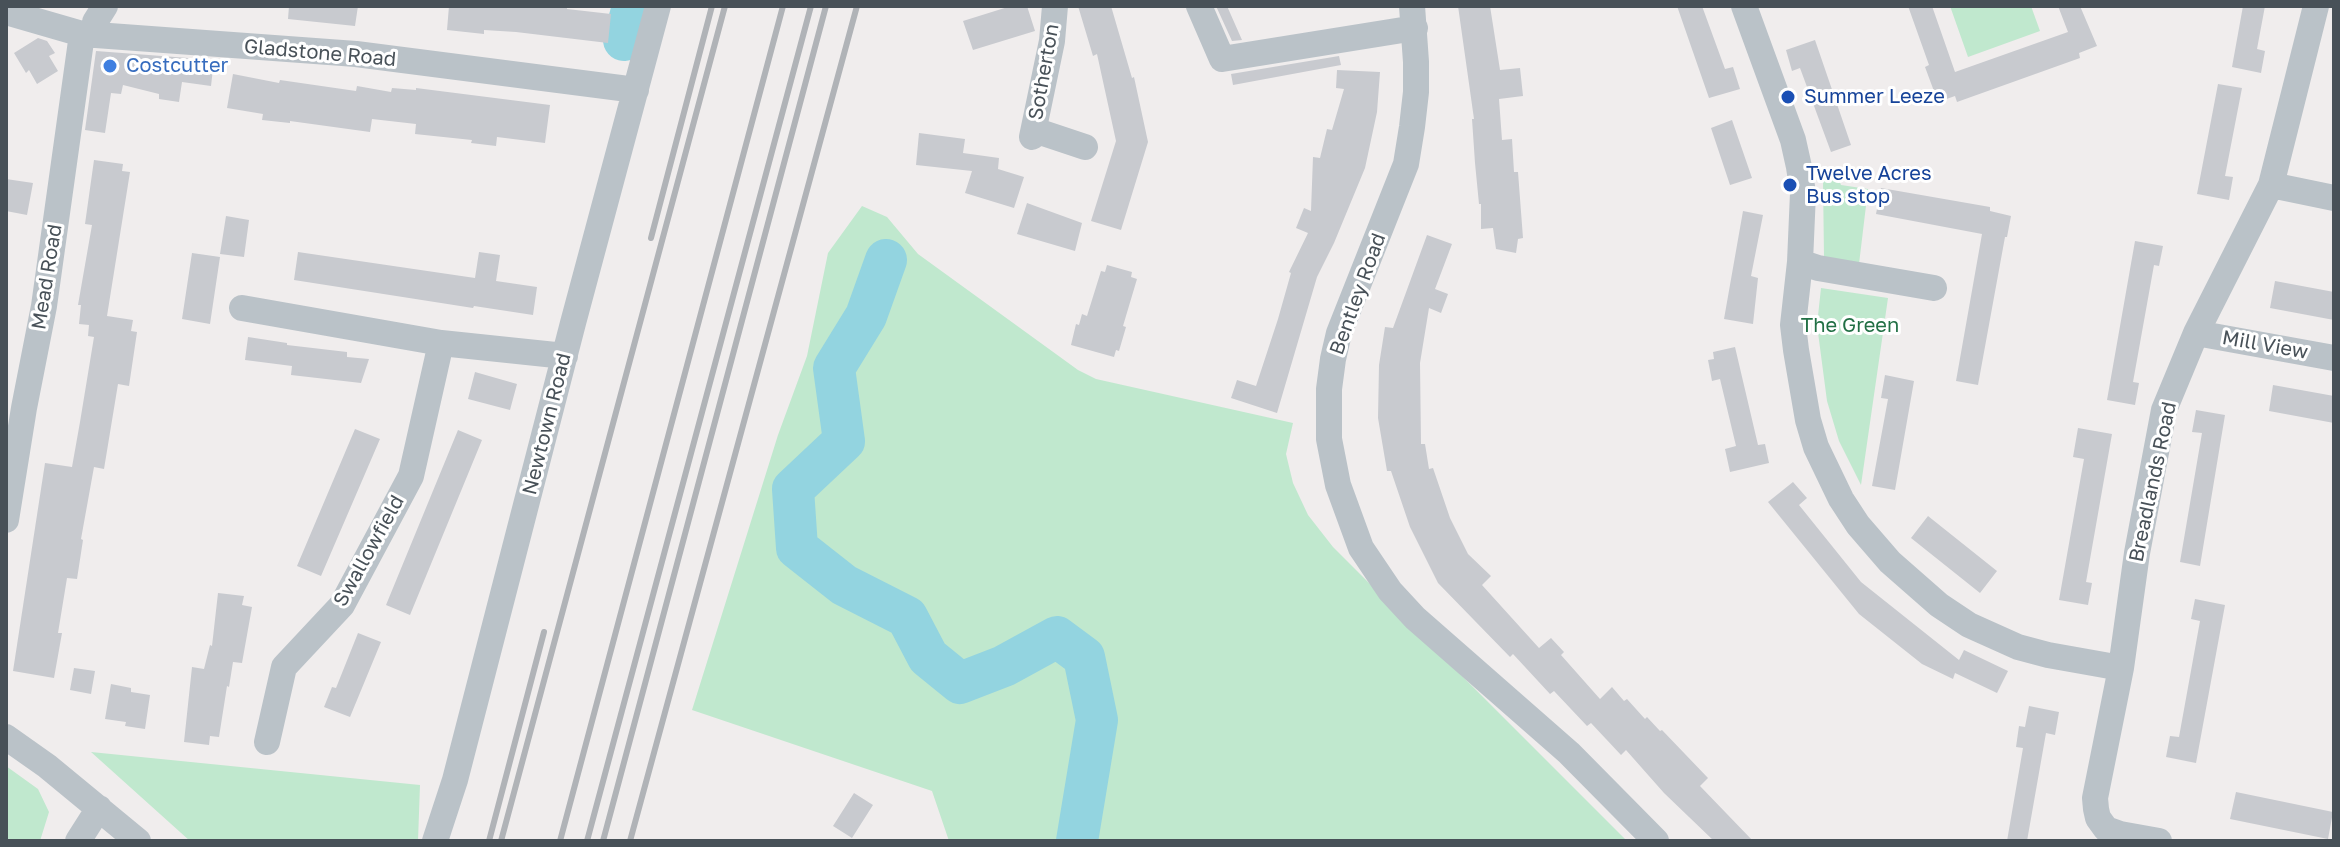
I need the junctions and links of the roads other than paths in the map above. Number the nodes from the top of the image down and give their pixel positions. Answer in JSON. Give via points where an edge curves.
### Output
{"nodes":[{"id":1,"x":105,"y":6,"type":"edge"},
{"id":2,"x":658,"y":6,"type":"edge"},
{"id":3,"x":1055,"y":6,"type":"edge"},
{"id":4,"x":1199,"y":6,"type":"edge"},
{"id":5,"x":1744,"y":6,"type":"edge"},
{"id":6,"x":2316,"y":6,"type":"edge"},
{"id":7,"x":6,"y":12,"type":"edge"},
{"id":8,"x":1413,"y":17,"type":"edge"},
{"id":9,"x":88,"y":34,"type":"junction"},
{"id":10,"x":640,"y":73,"type":"junction"},
{"id":11,"x":1085,"y":147,"type":"dead end"},
{"id":12,"x":2271,"y":185,"type":"junction"},
{"id":13,"x":2334,"y":198,"type":"edge"},
{"id":14,"x":1800,"y":262,"type":"junction"},
{"id":15,"x":1934,"y":288,"type":"dead end"},
{"id":16,"x":242,"y":308,"type":"dead end"},
{"id":17,"x":2196,"y":333,"type":"junction"},
{"id":18,"x":441,"y":343,"type":"junction"},
{"id":19,"x":565,"y":356,"type":"junction"},
{"id":20,"x":2334,"y":358,"type":"edge"},
{"id":21,"x":15,"y":407,"type":"edge"},
{"id":22,"x":6,"y":520,"type":"edge"},
{"id":23,"x":2121,"y":668,"type":"junction"},
{"id":24,"x":6,"y":737,"type":"edge"},
{"id":25,"x":267,"y":742,"type":"dead end"},
{"id":26,"x":99,"y":808,"type":"junction"},
{"id":27,"x":78,"y":841,"type":"edge"},
{"id":28,"x":138,"y":841,"type":"edge"},
{"id":29,"x":435,"y":841,"type":"edge"},
{"id":30,"x":1656,"y":841,"type":"edge"},
{"id":31,"x":2159,"y":841,"type":"edge"}],
"edges":[{"from":1,"to":9,"type":"street","name":"Mead Road"},
{"from":2,"to":10,"type":"street","name":"Newtown Road"},
{"from":3,"to":11,"type":"street","name":"Sotherton","via":[[1033,134]]},
{"from":4,"to":8,"type":"street","via":[[1222,59]]},
{"from":5,"to":14,"type":"street","via":[[1799,167]]},
{"from":6,"to":12,"type":"street","name":"Breadlands Road"},
{"from":7,"to":9,"type":"street","name":"Gladstone Road"},
{"from":8,"to":30,"type":"street","name":"Bentley Road","via":[[1416,92],[1406,164],[1333,359],[1329,426],[1338,485],[1361,548],[1390,591],[1569,753]]},
{"from":9,"to":10,"type":"street","name":"Gladstone Road"},
{"from":9,"to":21,"type":"street","name":"Mead Road","via":[[44,306]]},
{"from":10,"to":19,"type":"street","name":"Newtown Road"},
{"from":12,"to":13,"type":"street"},
{"from":12,"to":17,"type":"street","name":"Breadlands Road"},
{"from":14,"to":15,"type":"street"},
{"from":14,"to":23,"type":"street","via":[[1793,325],[1808,420],[1841,499],[1867,536],[1918,588],[1969,625],[2018,647]]},
{"from":16,"to":18,"type":"street"},
{"from":17,"to":20,"type":"street","name":"Mill View"},
{"from":17,"to":23,"type":"street","name":"Breadlands Road","via":[[2164,410]]},
{"from":18,"to":19,"type":"street"},
{"from":18,"to":25,"type":"street","name":"Swallowfield","via":[[411,476],[342,605],[284,667]]},
{"from":19,"to":29,"type":"street","name":"Newtown Road"},
{"from":21,"to":22,"type":"street","name":"Mead Road"},
{"from":23,"to":31,"type":"street","name":"Breadlands Road","via":[[2095,798],[2098,818],[2106,829]]},
{"from":24,"to":26,"type":"street"},
{"from":26,"to":27,"type":"street"},
{"from":26,"to":28,"type":"street"}]}
